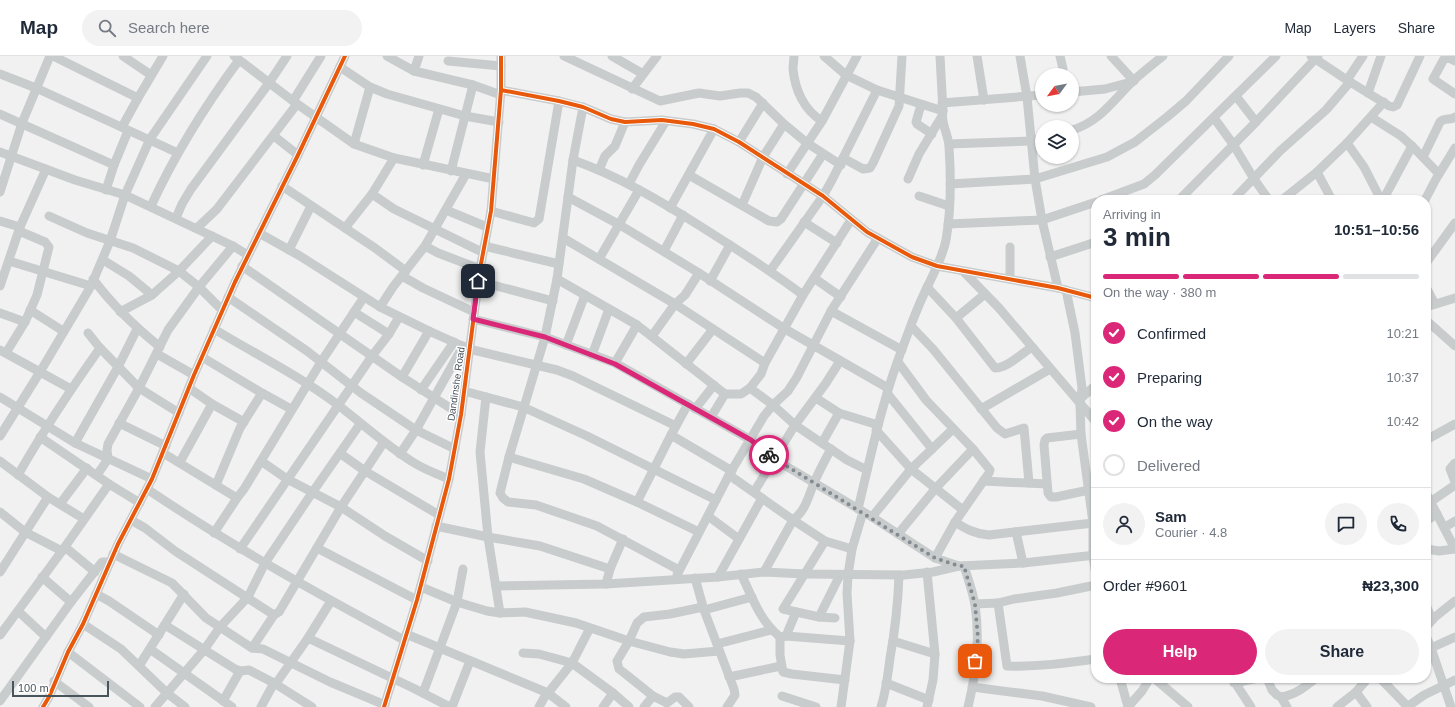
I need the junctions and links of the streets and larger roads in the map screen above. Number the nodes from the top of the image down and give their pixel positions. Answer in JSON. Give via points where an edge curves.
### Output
{"nodes":[{"id":1,"x":50,"y":56,"type":"edge"},
{"id":2,"x":53,"y":56,"type":"edge"},
{"id":3,"x":122,"y":56,"type":"edge"},
{"id":4,"x":163,"y":56,"type":"edge"},
{"id":5,"x":207,"y":56,"type":"edge"},
{"id":6,"x":287,"y":56,"type":"edge"},
{"id":7,"x":321,"y":56,"type":"edge"},
{"id":8,"x":345,"y":56,"type":"edge"},
{"id":9,"x":387,"y":56,"type":"edge"},
{"id":10,"x":419,"y":56,"type":"edge"},
{"id":11,"x":501,"y":56,"type":"edge"},
{"id":12,"x":564,"y":56,"type":"edge"},
{"id":13,"x":612,"y":56,"type":"edge"},
{"id":14,"x":656,"y":56,"type":"edge"},
{"id":15,"x":801,"y":56,"type":"edge"},
{"id":16,"x":824,"y":56,"type":"edge"},
{"id":17,"x":857,"y":56,"type":"edge"},
{"id":18,"x":902,"y":56,"type":"edge"},
{"id":19,"x":940,"y":56,"type":"edge"},
{"id":20,"x":977,"y":56,"type":"edge"},
{"id":21,"x":1020,"y":56,"type":"edge"},
{"id":22,"x":1060,"y":56,"type":"edge"},
{"id":23,"x":1111,"y":56,"type":"edge"},
{"id":24,"x":1163,"y":56,"type":"edge"},
{"id":25,"x":1229,"y":56,"type":"edge"},
{"id":26,"x":1276,"y":56,"type":"edge"},
{"id":27,"x":1363,"y":56,"type":"edge"},
{"id":28,"x":1381,"y":56,"type":"edge"},
{"id":29,"x":1420,"y":56,"type":"edge"},
{"id":30,"x":1315,"y":57,"type":"edge"},
{"id":31,"x":236,"y":58,"type":"edge"},
{"id":32,"x":448,"y":59,"type":"edge"},
{"id":33,"x":794,"y":59,"type":"edge"},
{"id":34,"x":1455,"y":61,"type":"edge"},
{"id":35,"x":501,"y":66,"type":"junction"},
{"id":36,"x":340,"y":67,"type":"junction"},
{"id":37,"x":1063,"y":68,"type":"edge"},
{"id":38,"x":414,"y":71,"type":"junction"},
{"id":39,"x":0,"y":74,"type":"edge"},
{"id":40,"x":642,"y":74,"type":"junction"},
{"id":41,"x":151,"y":75,"type":"junction"},
{"id":42,"x":846,"y":75,"type":"junction"},
{"id":43,"x":443,"y":78,"type":"junction"},
{"id":44,"x":1134,"y":80,"type":"junction"},
{"id":45,"x":1348,"y":81,"type":"junction"},
{"id":46,"x":269,"y":83,"type":"junction"},
{"id":47,"x":473,"y":85,"type":"junction"},
{"id":48,"x":370,"y":87,"type":"junction"},
{"id":49,"x":36,"y":88,"type":"junction"},
{"id":50,"x":632,"y":89,"type":"junction"},
{"id":51,"x":877,"y":90,"type":"junction"},
{"id":52,"x":1079,"y":91,"type":"edge"},
{"id":53,"x":501,"y":93,"type":"junction"},
{"id":54,"x":1368,"y":93,"type":"junction"},
{"id":55,"x":1455,"y":94,"type":"edge"},
{"id":56,"x":1035,"y":96,"type":"edge"},
{"id":57,"x":1236,"y":96,"type":"junction"},
{"id":58,"x":1027,"y":97,"type":"junction"},
{"id":59,"x":138,"y":98,"type":"junction"},
{"id":60,"x":900,"y":98,"type":"junction"},
{"id":61,"x":984,"y":100,"type":"junction"},
{"id":62,"x":559,"y":101,"type":"junction"},
{"id":63,"x":295,"y":102,"type":"junction"},
{"id":64,"x":1384,"y":102,"type":"junction"},
{"id":65,"x":763,"y":103,"type":"junction"},
{"id":66,"x":921,"y":105,"type":"junction"},
{"id":67,"x":583,"y":107,"type":"junction"},
{"id":68,"x":439,"y":109,"type":"junction"},
{"id":69,"x":943,"y":110,"type":"junction"},
{"id":70,"x":0,"y":114,"type":"edge"},
{"id":71,"x":466,"y":116,"type":"junction"},
{"id":72,"x":316,"y":117,"type":"junction"},
{"id":73,"x":1370,"y":117,"type":"junction"},
{"id":74,"x":1455,"y":117,"type":"edge"},
{"id":75,"x":1214,"y":118,"type":"junction"},
{"id":76,"x":822,"y":120,"type":"junction"},
{"id":77,"x":666,"y":121,"type":"junction"},
{"id":78,"x":499,"y":122,"type":"junction"},
{"id":79,"x":625,"y":122,"type":"junction"},
{"id":80,"x":1256,"y":122,"type":"junction"},
{"id":81,"x":22,"y":123,"type":"junction"},
{"id":82,"x":784,"y":124,"type":"junction"},
{"id":83,"x":1079,"y":127,"type":"edge"},
{"id":84,"x":125,"y":129,"type":"junction"},
{"id":85,"x":714,"y":129,"type":"junction"},
{"id":86,"x":932,"y":134,"type":"junction"},
{"id":87,"x":274,"y":136,"type":"junction"},
{"id":88,"x":150,"y":139,"type":"junction"},
{"id":89,"x":1035,"y":140,"type":"edge"},
{"id":90,"x":1032,"y":141,"type":"junction"},
{"id":91,"x":739,"y":142,"type":"junction"},
{"id":92,"x":807,"y":143,"type":"junction"},
{"id":93,"x":1347,"y":143,"type":"junction"},
{"id":94,"x":354,"y":144,"type":"junction"},
{"id":95,"x":949,"y":144,"type":"junction"},
{"id":96,"x":1233,"y":144,"type":"junction"},
{"id":97,"x":1412,"y":146,"type":"junction"},
{"id":98,"x":1455,"y":148,"type":"edge"},
{"id":99,"x":0,"y":152,"type":"edge"},
{"id":100,"x":178,"y":153,"type":"junction"},
{"id":101,"x":823,"y":154,"type":"junction"},
{"id":102,"x":298,"y":155,"type":"junction"},
{"id":103,"x":11,"y":156,"type":"junction"},
{"id":104,"x":1423,"y":157,"type":"junction"},
{"id":105,"x":394,"y":158,"type":"junction"},
{"id":106,"x":763,"y":158,"type":"junction"},
{"id":107,"x":573,"y":160,"type":"junction"},
{"id":108,"x":842,"y":161,"type":"junction"},
{"id":109,"x":114,"y":165,"type":"junction"},
{"id":110,"x":423,"y":165,"type":"junction"},
{"id":111,"x":46,"y":169,"type":"junction"},
{"id":112,"x":599,"y":170,"type":"junction"},
{"id":113,"x":451,"y":171,"type":"junction"},
{"id":114,"x":1317,"y":172,"type":"junction"},
{"id":115,"x":466,"y":174,"type":"junction"},
{"id":116,"x":787,"y":174,"type":"junction"},
{"id":117,"x":1439,"y":174,"type":"junction"},
{"id":118,"x":689,"y":175,"type":"junction"},
{"id":119,"x":494,"y":179,"type":"junction"},
{"id":120,"x":908,"y":179,"type":"dead end"},
{"id":121,"x":1035,"y":179,"type":"junction"},
{"id":122,"x":1254,"y":179,"type":"junction"},
{"id":123,"x":803,"y":183,"type":"junction"},
{"id":124,"x":629,"y":184,"type":"junction"},
{"id":125,"x":950,"y":184,"type":"junction"},
{"id":126,"x":282,"y":186,"type":"junction"},
{"id":127,"x":106,"y":190,"type":"junction"},
{"id":128,"x":639,"y":190,"type":"junction"},
{"id":129,"x":0,"y":192,"type":"edge"},
{"id":130,"x":372,"y":194,"type":"junction"},
{"id":131,"x":125,"y":195,"type":"junction"},
{"id":132,"x":1116,"y":195,"type":"edge"},
{"id":133,"x":1183,"y":195,"type":"edge"},
{"id":134,"x":1239,"y":195,"type":"edge"},
{"id":135,"x":1265,"y":195,"type":"edge"},
{"id":136,"x":1288,"y":195,"type":"edge"},
{"id":137,"x":1329,"y":195,"type":"edge"},
{"id":138,"x":1379,"y":195,"type":"edge"},
{"id":139,"x":1385,"y":195,"type":"edge"},
{"id":140,"x":1428,"y":195,"type":"edge"},
{"id":141,"x":823,"y":196,"type":"junction"},
{"id":142,"x":919,"y":196,"type":"dead end"},
{"id":143,"x":568,"y":197,"type":"junction"},
{"id":144,"x":1091,"y":204,"type":"edge"},
{"id":145,"x":742,"y":205,"type":"junction"},
{"id":146,"x":151,"y":206,"type":"junction"},
{"id":147,"x":311,"y":206,"type":"junction"},
{"id":148,"x":949,"y":206,"type":"junction"},
{"id":149,"x":670,"y":208,"type":"junction"},
{"id":150,"x":446,"y":210,"type":"junction"},
{"id":151,"x":491,"y":211,"type":"junction"},
{"id":152,"x":683,"y":215,"type":"junction"},
{"id":153,"x":49,"y":216,"type":"dead end"},
{"id":154,"x":176,"y":218,"type":"junction"},
{"id":155,"x":0,"y":220,"type":"edge"},
{"id":156,"x":851,"y":220,"type":"junction"},
{"id":157,"x":1042,"y":220,"type":"junction"},
{"id":158,"x":804,"y":222,"type":"junction"},
{"id":159,"x":1455,"y":223,"type":"edge"},
{"id":160,"x":948,"y":224,"type":"junction"},
{"id":161,"x":620,"y":225,"type":"junction"},
{"id":162,"x":487,"y":227,"type":"junction"},
{"id":163,"x":197,"y":228,"type":"junction"},
{"id":164,"x":345,"y":228,"type":"junction"},
{"id":165,"x":19,"y":229,"type":"junction"},
{"id":166,"x":436,"y":230,"type":"junction"},
{"id":167,"x":259,"y":233,"type":"junction"},
{"id":168,"x":212,"y":236,"type":"junction"},
{"id":169,"x":562,"y":238,"type":"junction"},
{"id":170,"x":878,"y":238,"type":"junction"},
{"id":171,"x":110,"y":241,"type":"junction"},
{"id":172,"x":837,"y":243,"type":"junction"},
{"id":173,"x":1091,"y":244,"type":"edge"},
{"id":174,"x":730,"y":245,"type":"junction"},
{"id":175,"x":233,"y":246,"type":"junction"},
{"id":176,"x":425,"y":246,"type":"junction"},
{"id":177,"x":1010,"y":247,"type":"dead end"},
{"id":178,"x":483,"y":249,"type":"junction"},
{"id":179,"x":289,"y":250,"type":"junction"},
{"id":180,"x":664,"y":251,"type":"junction"},
{"id":181,"x":248,"y":255,"type":"junction"},
{"id":182,"x":1431,"y":256,"type":"edge"},
{"id":183,"x":1050,"y":257,"type":"junction"},
{"id":184,"x":599,"y":259,"type":"junction"},
{"id":185,"x":103,"y":260,"type":"junction"},
{"id":186,"x":9,"y":261,"type":"junction"},
{"id":187,"x":559,"y":264,"type":"junction"},
{"id":188,"x":242,"y":266,"type":"junction"},
{"id":189,"x":937,"y":266,"type":"junction"},
{"id":190,"x":480,"y":269,"type":"junction"},
{"id":191,"x":42,"y":271,"type":"junction"},
{"id":192,"x":179,"y":271,"type":"junction"},
{"id":193,"x":770,"y":271,"type":"junction"},
{"id":194,"x":964,"y":272,"type":"junction"},
{"id":195,"x":404,"y":273,"type":"junction"},
{"id":196,"x":699,"y":273,"type":"junction"},
{"id":197,"x":814,"y":278,"type":"junction"},
{"id":198,"x":557,"y":279,"type":"junction"},
{"id":199,"x":1010,"y":279,"type":"junction"},
{"id":200,"x":478,"y":281,"type":"junction"},
{"id":201,"x":710,"y":281,"type":"junction"},
{"id":202,"x":92,"y":283,"type":"junction"},
{"id":203,"x":0,"y":286,"type":"edge"},
{"id":204,"x":199,"y":287,"type":"junction"},
{"id":205,"x":927,"y":287,"type":"junction"},
{"id":206,"x":1062,"y":289,"type":"junction"},
{"id":207,"x":985,"y":294,"type":"junction"},
{"id":208,"x":152,"y":295,"type":"junction"},
{"id":209,"x":585,"y":295,"type":"junction"},
{"id":210,"x":803,"y":295,"type":"junction"},
{"id":211,"x":228,"y":297,"type":"junction"},
{"id":212,"x":364,"y":297,"type":"junction"},
{"id":213,"x":841,"y":297,"type":"junction"},
{"id":214,"x":1091,"y":297,"type":"edge"},
{"id":215,"x":1455,"y":298,"type":"edge"},
{"id":216,"x":553,"y":301,"type":"junction"},
{"id":217,"x":676,"y":304,"type":"junction"},
{"id":218,"x":1431,"y":306,"type":"edge"},
{"id":219,"x":380,"y":307,"type":"junction"},
{"id":220,"x":609,"y":309,"type":"junction"},
{"id":221,"x":30,"y":310,"type":"junction"},
{"id":222,"x":222,"y":310,"type":"junction"},
{"id":223,"x":831,"y":311,"type":"junction"},
{"id":224,"x":120,"y":312,"type":"junction"},
{"id":225,"x":354,"y":312,"type":"junction"},
{"id":226,"x":0,"y":313,"type":"edge"},
{"id":227,"x":474,"y":316,"type":"junction"},
{"id":228,"x":399,"y":317,"type":"junction"},
{"id":229,"x":956,"y":318,"type":"junction"},
{"id":230,"x":25,"y":322,"type":"junction"},
{"id":231,"x":1431,"y":324,"type":"edge"},
{"id":232,"x":637,"y":325,"type":"junction"},
{"id":233,"x":911,"y":326,"type":"junction"},
{"id":234,"x":713,"y":328,"type":"junction"},
{"id":235,"x":137,"y":329,"type":"junction"},
{"id":236,"x":214,"y":329,"type":"junction"},
{"id":237,"x":785,"y":329,"type":"junction"},
{"id":238,"x":63,"y":331,"type":"junction"},
{"id":239,"x":430,"y":332,"type":"junction"},
{"id":240,"x":88,"y":333,"type":"dead end"},
{"id":241,"x":338,"y":334,"type":"junction"},
{"id":242,"x":389,"y":334,"type":"junction"},
{"id":243,"x":652,"y":336,"type":"junction"},
{"id":244,"x":545,"y":337,"type":"junction"},
{"id":245,"x":1453,"y":340,"type":"edge"},
{"id":246,"x":454,"y":342,"type":"junction"},
{"id":247,"x":566,"y":345,"type":"junction"},
{"id":248,"x":813,"y":345,"type":"junction"},
{"id":249,"x":466,"y":347,"type":"junction"},
{"id":250,"x":1032,"y":347,"type":"junction"},
{"id":251,"x":100,"y":348,"type":"junction"},
{"id":252,"x":159,"y":350,"type":"junction"},
{"id":253,"x":902,"y":350,"type":"junction"},
{"id":254,"x":3,"y":351,"type":"edge"},
{"id":255,"x":592,"y":355,"type":"junction"},
{"id":256,"x":372,"y":356,"type":"junction"},
{"id":257,"x":202,"y":357,"type":"junction"},
{"id":258,"x":840,"y":361,"type":"junction"},
{"id":259,"x":320,"y":362,"type":"junction"},
{"id":260,"x":898,"y":362,"type":"junction"},
{"id":261,"x":765,"y":363,"type":"junction"},
{"id":262,"x":615,"y":364,"type":"junction"},
{"id":263,"x":686,"y":364,"type":"junction"},
{"id":264,"x":535,"y":365,"type":"junction"},
{"id":265,"x":118,"y":367,"type":"junction"},
{"id":266,"x":1050,"y":369,"type":"junction"},
{"id":267,"x":40,"y":372,"type":"junction"},
{"id":268,"x":194,"y":375,"type":"junction"},
{"id":269,"x":402,"y":377,"type":"junction"},
{"id":270,"x":307,"y":384,"type":"junction"},
{"id":271,"x":352,"y":386,"type":"junction"},
{"id":272,"x":714,"y":386,"type":"junction"},
{"id":273,"x":140,"y":388,"type":"junction"},
{"id":274,"x":189,"y":388,"type":"junction"},
{"id":275,"x":750,"y":388,"type":"junction"},
{"id":276,"x":71,"y":389,"type":"junction"},
{"id":277,"x":421,"y":390,"type":"junction"},
{"id":278,"x":887,"y":390,"type":"junction"},
{"id":279,"x":1091,"y":390,"type":"edge"},
{"id":280,"x":464,"y":391,"type":"junction"},
{"id":281,"x":262,"y":393,"type":"junction"},
{"id":282,"x":726,"y":394,"type":"junction"},
{"id":283,"x":0,"y":397,"type":"edge"},
{"id":284,"x":486,"y":397,"type":"junction"},
{"id":285,"x":434,"y":398,"type":"junction"},
{"id":286,"x":816,"y":398,"type":"junction"},
{"id":287,"x":1080,"y":401,"type":"junction"},
{"id":288,"x":212,"y":404,"type":"junction"},
{"id":289,"x":772,"y":405,"type":"junction"},
{"id":290,"x":338,"y":406,"type":"junction"},
{"id":291,"x":692,"y":406,"type":"junction"},
{"id":292,"x":523,"y":407,"type":"junction"},
{"id":293,"x":18,"y":408,"type":"junction"},
{"id":294,"x":291,"y":409,"type":"junction"},
{"id":295,"x":981,"y":409,"type":"junction"},
{"id":296,"x":179,"y":413,"type":"junction"},
{"id":297,"x":839,"y":413,"type":"junction"},
{"id":298,"x":461,"y":415,"type":"junction"},
{"id":299,"x":1091,"y":415,"type":"edge"},
{"id":300,"x":711,"y":417,"type":"junction"},
{"id":301,"x":244,"y":422,"type":"junction"},
{"id":302,"x":119,"y":423,"type":"junction"},
{"id":303,"x":360,"y":424,"type":"junction"},
{"id":304,"x":1455,"y":424,"type":"edge"},
{"id":305,"x":48,"y":425,"type":"junction"},
{"id":306,"x":795,"y":425,"type":"junction"},
{"id":307,"x":676,"y":426,"type":"junction"},
{"id":308,"x":877,"y":428,"type":"junction"},
{"id":309,"x":953,"y":429,"type":"junction"},
{"id":310,"x":416,"y":430,"type":"junction"},
{"id":311,"x":1081,"y":434,"type":"junction"},
{"id":312,"x":671,"y":435,"type":"junction"},
{"id":313,"x":0,"y":436,"type":"edge"},
{"id":314,"x":40,"y":437,"type":"junction"},
{"id":315,"x":1431,"y":437,"type":"edge"},
{"id":316,"x":751,"y":440,"type":"junction"},
{"id":317,"x":384,"y":442,"type":"junction"},
{"id":318,"x":75,"y":443,"type":"junction"},
{"id":319,"x":822,"y":443,"type":"junction"},
{"id":320,"x":455,"y":449,"type":"junction"},
{"id":321,"x":831,"y":449,"type":"junction"},
{"id":322,"x":932,"y":449,"type":"junction"},
{"id":323,"x":973,"y":449,"type":"junction"},
{"id":324,"x":165,"y":450,"type":"junction"},
{"id":325,"x":340,"y":454,"type":"junction"},
{"id":326,"x":400,"y":454,"type":"junction"},
{"id":327,"x":509,"y":457,"type":"junction"},
{"id":328,"x":108,"y":459,"type":"junction"},
{"id":329,"x":774,"y":459,"type":"junction"},
{"id":330,"x":0,"y":461,"type":"edge"},
{"id":331,"x":261,"y":461,"type":"junction"},
{"id":332,"x":180,"y":462,"type":"junction"},
{"id":333,"x":1455,"y":463,"type":"edge"},
{"id":334,"x":86,"y":468,"type":"junction"},
{"id":335,"x":912,"y":468,"type":"junction"},
{"id":336,"x":654,"y":469,"type":"junction"},
{"id":337,"x":867,"y":470,"type":"junction"},
{"id":338,"x":364,"y":471,"type":"junction"},
{"id":339,"x":731,"y":473,"type":"junction"},
{"id":340,"x":18,"y":475,"type":"junction"},
{"id":341,"x":97,"y":475,"type":"junction"},
{"id":342,"x":152,"y":479,"type":"junction"},
{"id":343,"x":287,"y":479,"type":"junction"},
{"id":344,"x":448,"y":479,"type":"junction"},
{"id":345,"x":983,"y":481,"type":"junction"},
{"id":346,"x":1455,"y":482,"type":"edge"},
{"id":347,"x":814,"y":483,"type":"junction"},
{"id":348,"x":1029,"y":483,"type":"junction"},
{"id":349,"x":109,"y":484,"type":"junction"},
{"id":350,"x":1047,"y":484,"type":"junction"},
{"id":351,"x":216,"y":485,"type":"junction"},
{"id":352,"x":1455,"y":485,"type":"edge"},
{"id":353,"x":935,"y":488,"type":"junction"},
{"id":354,"x":147,"y":489,"type":"junction"},
{"id":355,"x":1089,"y":490,"type":"junction"},
{"id":356,"x":312,"y":492,"type":"junction"},
{"id":357,"x":754,"y":492,"type":"junction"},
{"id":358,"x":48,"y":496,"type":"junction"},
{"id":359,"x":1091,"y":496,"type":"edge"},
{"id":360,"x":236,"y":498,"type":"junction"},
{"id":361,"x":762,"y":498,"type":"junction"},
{"id":362,"x":1431,"y":498,"type":"edge"},
{"id":363,"x":716,"y":500,"type":"junction"},
{"id":364,"x":637,"y":502,"type":"junction"},
{"id":365,"x":140,"y":503,"type":"junction"},
{"id":366,"x":60,"y":504,"type":"junction"},
{"id":367,"x":1431,"y":504,"type":"edge"},
{"id":368,"x":341,"y":507,"type":"junction"},
{"id":369,"x":963,"y":510,"type":"junction"},
{"id":370,"x":861,"y":511,"type":"junction"},
{"id":371,"x":0,"y":512,"type":"edge"},
{"id":372,"x":1438,"y":514,"type":"junction"},
{"id":373,"x":439,"y":515,"type":"junction"},
{"id":374,"x":708,"y":516,"type":"junction"},
{"id":375,"x":872,"y":517,"type":"junction"},
{"id":376,"x":1431,"y":518,"type":"edge"},
{"id":377,"x":84,"y":519,"type":"junction"},
{"id":378,"x":131,"y":520,"type":"junction"},
{"id":379,"x":793,"y":520,"type":"junction"},
{"id":380,"x":955,"y":522,"type":"junction"},
{"id":381,"x":1455,"y":522,"type":"edge"},
{"id":382,"x":436,"y":526,"type":"junction"},
{"id":383,"x":1091,"y":526,"type":"edge"},
{"id":384,"x":1445,"y":527,"type":"junction"},
{"id":385,"x":25,"y":532,"type":"junction"},
{"id":386,"x":699,"y":532,"type":"junction"},
{"id":387,"x":1016,"y":532,"type":"junction"},
{"id":388,"x":214,"y":533,"type":"junction"},
{"id":389,"x":898,"y":534,"type":"junction"},
{"id":390,"x":488,"y":537,"type":"junction"},
{"id":391,"x":623,"y":539,"type":"junction"},
{"id":392,"x":739,"y":539,"type":"junction"},
{"id":393,"x":825,"y":541,"type":"junction"},
{"id":394,"x":317,"y":548,"type":"junction"},
{"id":395,"x":63,"y":549,"type":"junction"},
{"id":396,"x":240,"y":549,"type":"junction"},
{"id":397,"x":1455,"y":549,"type":"edge"},
{"id":398,"x":852,"y":550,"type":"junction"},
{"id":399,"x":1431,"y":550,"type":"edge"},
{"id":400,"x":1091,"y":556,"type":"edge"},
{"id":401,"x":112,"y":558,"type":"junction"},
{"id":402,"x":935,"y":558,"type":"junction"},
{"id":403,"x":428,"y":561,"type":"junction"},
{"id":404,"x":265,"y":563,"type":"junction"},
{"id":405,"x":1023,"y":563,"type":"junction"},
{"id":406,"x":2,"y":566,"type":"edge"},
{"id":407,"x":961,"y":566,"type":"junction"},
{"id":408,"x":463,"y":569,"type":"dead end"},
{"id":409,"x":610,"y":569,"type":"junction"},
{"id":410,"x":679,"y":570,"type":"junction"},
{"id":411,"x":95,"y":572,"type":"junction"},
{"id":412,"x":764,"y":572,"type":"junction"},
{"id":413,"x":928,"y":572,"type":"junction"},
{"id":414,"x":741,"y":574,"type":"junction"},
{"id":415,"x":805,"y":574,"type":"junction"},
{"id":416,"x":844,"y":575,"type":"junction"},
{"id":417,"x":899,"y":575,"type":"junction"},
{"id":418,"x":42,"y":577,"type":"junction"},
{"id":419,"x":718,"y":577,"type":"junction"},
{"id":420,"x":695,"y":578,"type":"junction"},
{"id":421,"x":674,"y":580,"type":"junction"},
{"id":422,"x":296,"y":582,"type":"junction"},
{"id":423,"x":606,"y":584,"type":"junction"},
{"id":424,"x":496,"y":586,"type":"junction"},
{"id":425,"x":1091,"y":586,"type":"edge"},
{"id":426,"x":421,"y":587,"type":"junction"},
{"id":427,"x":96,"y":594,"type":"junction"},
{"id":428,"x":184,"y":594,"type":"junction"},
{"id":429,"x":248,"y":597,"type":"junction"},
{"id":430,"x":752,"y":597,"type":"junction"},
{"id":431,"x":417,"y":600,"type":"junction"},
{"id":432,"x":331,"y":601,"type":"junction"},
{"id":433,"x":1455,"y":601,"type":"edge"},
{"id":434,"x":71,"y":602,"type":"junction"},
{"id":435,"x":457,"y":602,"type":"junction"},
{"id":436,"x":998,"y":603,"type":"junction"},
{"id":437,"x":975,"y":604,"type":"junction"},
{"id":438,"x":704,"y":608,"type":"junction"},
{"id":439,"x":18,"y":612,"type":"junction"},
{"id":440,"x":796,"y":612,"type":"junction"},
{"id":441,"x":500,"y":613,"type":"junction"},
{"id":442,"x":274,"y":615,"type":"junction"},
{"id":443,"x":819,"y":617,"type":"junction"},
{"id":444,"x":835,"y":618,"type":"dead end"},
{"id":445,"x":1431,"y":621,"type":"edge"},
{"id":446,"x":83,"y":624,"type":"junction"},
{"id":447,"x":165,"y":625,"type":"junction"},
{"id":448,"x":220,"y":627,"type":"junction"},
{"id":449,"x":590,"y":628,"type":"junction"},
{"id":450,"x":771,"y":630,"type":"junction"},
{"id":451,"x":0,"y":635,"type":"edge"},
{"id":452,"x":159,"y":635,"type":"junction"},
{"id":453,"x":783,"y":636,"type":"junction"},
{"id":454,"x":46,"y":637,"type":"junction"},
{"id":455,"x":405,"y":637,"type":"junction"},
{"id":456,"x":1455,"y":637,"type":"edge"},
{"id":457,"x":308,"y":638,"type":"junction"},
{"id":458,"x":629,"y":641,"type":"junction"},
{"id":459,"x":850,"y":641,"type":"junction"},
{"id":460,"x":893,"y":641,"type":"junction"},
{"id":461,"x":252,"y":648,"type":"junction"},
{"id":462,"x":439,"y":648,"type":"junction"},
{"id":463,"x":718,"y":648,"type":"junction"},
{"id":464,"x":1431,"y":648,"type":"joint"},
{"id":465,"x":150,"y":649,"type":"junction"},
{"id":466,"x":204,"y":650,"type":"junction"},
{"id":467,"x":68,"y":652,"type":"junction"},
{"id":468,"x":523,"y":653,"type":"dead end"},
{"id":469,"x":935,"y":654,"type":"junction"},
{"id":470,"x":1091,"y":660,"type":"edge"},
{"id":471,"x":470,"y":661,"type":"junction"},
{"id":472,"x":290,"y":662,"type":"junction"},
{"id":473,"x":572,"y":663,"type":"junction"},
{"id":474,"x":139,"y":666,"type":"junction"},
{"id":475,"x":781,"y":666,"type":"junction"},
{"id":476,"x":185,"y":672,"type":"junction"},
{"id":477,"x":240,"y":672,"type":"junction"},
{"id":478,"x":730,"y":677,"type":"junction"},
{"id":479,"x":394,"y":679,"type":"junction"},
{"id":480,"x":845,"y":680,"type":"junction"},
{"id":481,"x":1455,"y":680,"type":"edge"},
{"id":482,"x":54,"y":681,"type":"junction"},
{"id":483,"x":274,"y":683,"type":"junction"},
{"id":484,"x":1121,"y":683,"type":"edge"},
{"id":485,"x":1147,"y":683,"type":"edge"},
{"id":486,"x":1159,"y":683,"type":"edge"},
{"id":487,"x":1235,"y":683,"type":"edge"},
{"id":488,"x":1269,"y":683,"type":"edge"},
{"id":489,"x":1309,"y":683,"type":"edge"},
{"id":490,"x":1364,"y":683,"type":"edge"},
{"id":491,"x":1385,"y":683,"type":"edge"},
{"id":492,"x":886,"y":684,"type":"junction"},
{"id":493,"x":1443,"y":685,"type":"junction"},
{"id":494,"x":972,"y":687,"type":"junction"},
{"id":495,"x":1356,"y":692,"type":"junction"},
{"id":496,"x":167,"y":693,"type":"junction"},
{"id":497,"x":423,"y":693,"type":"junction"},
{"id":498,"x":613,"y":693,"type":"junction"},
{"id":499,"x":548,"y":694,"type":"junction"},
{"id":500,"x":653,"y":696,"type":"junction"},
{"id":501,"x":782,"y":696,"type":"dead end"},
{"id":502,"x":1281,"y":697,"type":"junction"},
{"id":503,"x":223,"y":701,"type":"junction"},
{"id":504,"x":0,"y":702,"type":"edge"},
{"id":505,"x":928,"y":704,"type":"edge"},
{"id":506,"x":0,"y":705,"type":"edge"},
{"id":507,"x":1074,"y":705,"type":"edge"},
{"id":508,"x":87,"y":706,"type":"edge"},
{"id":509,"x":385,"y":706,"type":"edge"},
{"id":510,"x":970,"y":706,"type":"edge"},
{"id":511,"x":1183,"y":706,"type":"edge"},
{"id":512,"x":3,"y":707,"type":"edge"},
{"id":513,"x":43,"y":707,"type":"edge"},
{"id":514,"x":140,"y":707,"type":"edge"},
{"id":515,"x":155,"y":707,"type":"edge"},
{"id":516,"x":185,"y":707,"type":"edge"},
{"id":517,"x":232,"y":707,"type":"edge"},
{"id":518,"x":262,"y":707,"type":"edge"},
{"id":519,"x":312,"y":707,"type":"edge"},
{"id":520,"x":451,"y":707,"type":"edge"},
{"id":521,"x":540,"y":707,"type":"edge"},
{"id":522,"x":566,"y":707,"type":"edge"},
{"id":523,"x":603,"y":707,"type":"edge"},
{"id":524,"x":629,"y":707,"type":"edge"},
{"id":525,"x":644,"y":707,"type":"edge"},
{"id":526,"x":689,"y":707,"type":"edge"},
{"id":527,"x":727,"y":707,"type":"edge"},
{"id":528,"x":816,"y":707,"type":"edge"},
{"id":529,"x":841,"y":707,"type":"edge"},
{"id":530,"x":882,"y":707,"type":"edge"},
{"id":531,"x":1091,"y":707,"type":"edge"},
{"id":532,"x":1128,"y":707,"type":"edge"},
{"id":533,"x":1251,"y":707,"type":"edge"},
{"id":534,"x":1287,"y":707,"type":"edge"},
{"id":535,"x":1337,"y":707,"type":"edge"},
{"id":536,"x":1367,"y":707,"type":"edge"},
{"id":537,"x":1407,"y":707,"type":"edge"},
{"id":538,"x":1451,"y":707,"type":"edge"}],
"edges":[{"from":1,"to":49,"type":"street"},
{"from":2,"to":59,"type":"street"},
{"from":3,"to":41,"type":"street"},
{"from":4,"to":41,"type":"street"},
{"from":5,"to":88,"type":"street"},
{"from":6,"to":46,"type":"street"},
{"from":7,"to":63,"type":"street"},
{"from":8,"to":36,"type":"street"},
{"from":9,"to":38,"type":"street"},
{"from":10,"to":38,"type":"street"},
{"from":11,"to":35,"type":"street","name":"Dandinshe Road"},
{"from":12,"to":50,"type":"street"},
{"from":13,"to":40,"type":"street"},
{"from":14,"to":40,"type":"street"},
{"from":15,"to":33,"type":"street"},
{"from":16,"to":42,"type":"street"},
{"from":17,"to":42,"type":"street"},
{"from":18,"to":60,"type":"street"},
{"from":19,"to":69,"type":"street"},
{"from":20,"to":61,"type":"street"},
{"from":21,"to":58,"type":"street"},
{"from":22,"to":37,"type":"street"},
{"from":23,"to":44,"type":"street"},
{"from":24,"to":44,"type":"street"},
{"from":25,"to":121,"type":"street","via":[[1186,101],[1135,142],[1107,157]]},
{"from":26,"to":57,"type":"street"},
{"from":27,"to":45,"type":"street"},
{"from":28,"to":54,"type":"street"},
{"from":29,"to":64,"type":"street","via":[[1397,104],[1393,107]]},
{"from":30,"to":45,"type":"street"},
{"from":30,"to":80,"type":"street"},
{"from":31,"to":46,"type":"street"},
{"from":31,"to":100,"type":"street"},
{"from":32,"to":35,"type":"street"},
{"from":32,"to":43,"type":"street"},
{"from":33,"to":76,"type":"street","via":[[793,72],[799,94],[813,116]]},
{"from":34,"to":55,"type":"street","via":[[1444,59],[1433,81]]},
{"from":35,"to":53,"type":"street","name":"Dandinshe Road"},
{"from":36,"to":48,"type":"street"},
{"from":36,"to":72,"type":"street"},
{"from":38,"to":43,"type":"street"},
{"from":39,"to":49,"type":"street"},
{"from":40,"to":50,"type":"street"},
{"from":41,"to":59,"type":"street"},
{"from":42,"to":51,"type":"street"},
{"from":42,"to":76,"type":"street"},
{"from":43,"to":47,"type":"street"},
{"from":44,"to":52,"type":"street","via":[[1105,89]]},
{"from":44,"to":83,"type":"street","via":[[1098,117]]},
{"from":45,"to":54,"type":"street"},
{"from":45,"to":122,"type":"street","via":[[1326,110],[1280,151]]},
{"from":46,"to":63,"type":"street"},
{"from":46,"to":154,"type":"street","via":[[191,189]]},
{"from":47,"to":53,"type":"street"},
{"from":47,"to":71,"type":"street"},
{"from":48,"to":68,"type":"street"},
{"from":48,"to":94,"type":"street"},
{"from":49,"to":81,"type":"street"},
{"from":49,"to":84,"type":"street"},
{"from":50,"to":65,"type":"street","via":[[660,101],[699,93],[720,96],[748,93]]},
{"from":51,"to":60,"type":"street"},
{"from":51,"to":108,"type":"street"},
{"from":53,"to":62,"type":"street"},
{"from":53,"to":78,"type":"street","name":"Dandinshe Road"},
{"from":54,"to":64,"type":"street"},
{"from":56,"to":58,"type":"street"},
{"from":57,"to":75,"type":"street"},
{"from":57,"to":80,"type":"street"},
{"from":58,"to":61,"type":"street"},
{"from":58,"to":90,"type":"street"},
{"from":59,"to":84,"type":"street"},
{"from":60,"to":66,"type":"street"},
{"from":60,"to":108,"type":"street","via":[[892,123],[870,168],[863,169]]},
{"from":61,"to":69,"type":"street"},
{"from":62,"to":67,"type":"street"},
{"from":62,"to":151,"type":"street","via":[[539,219],[534,223]]},
{"from":63,"to":72,"type":"street"},
{"from":63,"to":87,"type":"street"},
{"from":64,"to":73,"type":"street"},
{"from":65,"to":82,"type":"street"},
{"from":65,"to":91,"type":"street"},
{"from":66,"to":69,"type":"street"},
{"from":66,"to":86,"type":"street","via":[[916,122]]},
{"from":67,"to":79,"type":"street"},
{"from":67,"to":107,"type":"street"},
{"from":68,"to":71,"type":"street"},
{"from":68,"to":110,"type":"street"},
{"from":69,"to":86,"type":"street"},
{"from":69,"to":95,"type":"street"},
{"from":70,"to":81,"type":"street"},
{"from":71,"to":78,"type":"street"},
{"from":71,"to":113,"type":"street"},
{"from":72,"to":94,"type":"street"},
{"from":72,"to":102,"type":"street"},
{"from":73,"to":93,"type":"street"},
{"from":73,"to":97,"type":"street"},
{"from":74,"to":104,"type":"street","via":[[1440,122]]},
{"from":75,"to":96,"type":"street"},
{"from":75,"to":132,"type":"street","via":[[1144,184]]},
{"from":76,"to":92,"type":"street"},
{"from":77,"to":79,"type":"street"},
{"from":77,"to":85,"type":"street"},
{"from":77,"to":124,"type":"street"},
{"from":78,"to":119,"type":"street","name":"Dandinshe Road"},
{"from":79,"to":112,"type":"street","via":[[615,146],[605,156]]},
{"from":80,"to":96,"type":"street"},
{"from":81,"to":103,"type":"street"},
{"from":81,"to":109,"type":"street"},
{"from":82,"to":92,"type":"street"},
{"from":82,"to":106,"type":"street"},
{"from":84,"to":88,"type":"street"},
{"from":84,"to":109,"type":"street"},
{"from":85,"to":91,"type":"street"},
{"from":85,"to":118,"type":"street"},
{"from":86,"to":120,"type":"street"},
{"from":87,"to":102,"type":"street"},
{"from":87,"to":163,"type":"street","via":[[217,209]]},
{"from":88,"to":100,"type":"street"},
{"from":88,"to":131,"type":"street"},
{"from":89,"to":90,"type":"street"},
{"from":90,"to":95,"type":"street"},
{"from":90,"to":121,"type":"street"},
{"from":91,"to":106,"type":"street"},
{"from":92,"to":101,"type":"street"},
{"from":92,"to":116,"type":"street"},
{"from":93,"to":114,"type":"street"},
{"from":93,"to":138,"type":"street"},
{"from":94,"to":105,"type":"street"},
{"from":95,"to":125,"type":"street"},
{"from":96,"to":122,"type":"street"},
{"from":96,"to":133,"type":"street"},
{"from":97,"to":104,"type":"street"},
{"from":97,"to":139,"type":"street"},
{"from":98,"to":117,"type":"street"},
{"from":99,"to":103,"type":"street"},
{"from":100,"to":146,"type":"street"},
{"from":101,"to":108,"type":"street"},
{"from":101,"to":123,"type":"street"},
{"from":102,"to":126,"type":"street"},
{"from":103,"to":111,"type":"street"},
{"from":103,"to":129,"type":"street"},
{"from":104,"to":117,"type":"street"},
{"from":105,"to":110,"type":"street"},
{"from":105,"to":130,"type":"street"},
{"from":106,"to":116,"type":"street"},
{"from":106,"to":145,"type":"street"},
{"from":107,"to":112,"type":"street"},
{"from":107,"to":143,"type":"street"},
{"from":108,"to":141,"type":"street"},
{"from":109,"to":127,"type":"street"},
{"from":110,"to":113,"type":"street"},
{"from":111,"to":127,"type":"street"},
{"from":111,"to":165,"type":"street"},
{"from":112,"to":124,"type":"street"},
{"from":113,"to":115,"type":"street"},
{"from":114,"to":136,"type":"street"},
{"from":114,"to":137,"type":"street"},
{"from":115,"to":119,"type":"street"},
{"from":115,"to":150,"type":"street"},
{"from":116,"to":123,"type":"street"},
{"from":117,"to":140,"type":"street"},
{"from":118,"to":145,"type":"street"},
{"from":118,"to":149,"type":"street"},
{"from":119,"to":151,"type":"street","name":"Dandinshe Road"},
{"from":121,"to":125,"type":"street"},
{"from":121,"to":157,"type":"street"},
{"from":122,"to":134,"type":"street"},
{"from":122,"to":135,"type":"street"},
{"from":123,"to":141,"type":"street"},
{"from":123,"to":145,"type":"street","via":[[777,222],[769,221]]},
{"from":124,"to":128,"type":"street"},
{"from":125,"to":148,"type":"street"},
{"from":126,"to":147,"type":"street"},
{"from":126,"to":167,"type":"street"},
{"from":127,"to":131,"type":"street"},
{"from":128,"to":149,"type":"street"},
{"from":128,"to":161,"type":"street"},
{"from":130,"to":164,"type":"street"},
{"from":130,"to":166,"type":"street","via":[[394,209]]},
{"from":131,"to":146,"type":"street"},
{"from":131,"to":171,"type":"street"},
{"from":141,"to":156,"type":"street"},
{"from":141,"to":158,"type":"street"},
{"from":142,"to":148,"type":"street"},
{"from":143,"to":161,"type":"street"},
{"from":143,"to":169,"type":"street"},
{"from":144,"to":157,"type":"street"},
{"from":146,"to":154,"type":"street"},
{"from":147,"to":164,"type":"street"},
{"from":147,"to":179,"type":"street"},
{"from":148,"to":160,"type":"street"},
{"from":149,"to":152,"type":"street"},
{"from":150,"to":162,"type":"street"},
{"from":150,"to":166,"type":"street"},
{"from":151,"to":162,"type":"street","name":"Dandinshe Road"},
{"from":152,"to":174,"type":"street"},
{"from":152,"to":180,"type":"street"},
{"from":153,"to":171,"type":"street"},
{"from":154,"to":163,"type":"street"},
{"from":155,"to":165,"type":"street"},
{"from":156,"to":170,"type":"street"},
{"from":156,"to":172,"type":"street"},
{"from":157,"to":160,"type":"street"},
{"from":157,"to":183,"type":"street"},
{"from":158,"to":172,"type":"street"},
{"from":158,"to":193,"type":"street"},
{"from":159,"to":182,"type":"street"},
{"from":160,"to":189,"type":"street","via":[[944,248]]},
{"from":161,"to":180,"type":"street"},
{"from":161,"to":184,"type":"street"},
{"from":162,"to":178,"type":"street","name":"Dandinshe Road"},
{"from":163,"to":168,"type":"street"},
{"from":164,"to":195,"type":"street"},
{"from":165,"to":186,"type":"street"},
{"from":165,"to":191,"type":"street","via":[[49,246]]},
{"from":166,"to":176,"type":"street"},
{"from":166,"to":178,"type":"street"},
{"from":167,"to":179,"type":"street"},
{"from":167,"to":181,"type":"street"},
{"from":168,"to":175,"type":"street"},
{"from":168,"to":192,"type":"street"},
{"from":169,"to":184,"type":"street"},
{"from":169,"to":187,"type":"street"},
{"from":170,"to":189,"type":"street","via":[[912,257]]},
{"from":170,"to":213,"type":"street"},
{"from":171,"to":185,"type":"street"},
{"from":171,"to":192,"type":"street","via":[[145,254]]},
{"from":172,"to":197,"type":"street"},
{"from":173,"to":183,"type":"street"},
{"from":174,"to":193,"type":"street"},
{"from":174,"to":201,"type":"street"},
{"from":175,"to":181,"type":"street"},
{"from":175,"to":204,"type":"street"},
{"from":176,"to":190,"type":"street"},
{"from":176,"to":195,"type":"street"},
{"from":177,"to":199,"type":"street"},
{"from":178,"to":187,"type":"street"},
{"from":178,"to":190,"type":"street","name":"Dandinshe Road"},
{"from":179,"to":212,"type":"street"},
{"from":180,"to":196,"type":"street"},
{"from":181,"to":188,"type":"street"},
{"from":183,"to":206,"type":"street"},
{"from":184,"to":217,"type":"street"},
{"from":185,"to":202,"type":"street"},
{"from":185,"to":208,"type":"street","via":[[129,276]]},
{"from":186,"to":191,"type":"street"},
{"from":186,"to":203,"type":"street"},
{"from":187,"to":198,"type":"street"},
{"from":188,"to":211,"type":"street"},
{"from":188,"to":241,"type":"street"},
{"from":189,"to":194,"type":"street"},
{"from":189,"to":205,"type":"street"},
{"from":190,"to":200,"type":"street","name":"Dandinshe Road"},
{"from":191,"to":202,"type":"street"},
{"from":191,"to":221,"type":"street","via":[[41,284]]},
{"from":192,"to":204,"type":"street"},
{"from":192,"to":208,"type":"street"},
{"from":193,"to":210,"type":"street"},
{"from":194,"to":199,"type":"street"},
{"from":194,"to":207,"type":"street"},
{"from":195,"to":219,"type":"street"},
{"from":195,"to":227,"type":"street","via":[[423,288]]},
{"from":196,"to":201,"type":"street"},
{"from":196,"to":217,"type":"street"},
{"from":197,"to":210,"type":"street"},
{"from":197,"to":213,"type":"street"},
{"from":198,"to":209,"type":"street"},
{"from":198,"to":216,"type":"street"},
{"from":199,"to":206,"type":"street"},
{"from":200,"to":216,"type":"street"},
{"from":200,"to":227,"type":"street","name":"Dandinshe Road"},
{"from":201,"to":237,"type":"street"},
{"from":202,"to":224,"type":"street"},
{"from":202,"to":238,"type":"street"},
{"from":204,"to":222,"type":"street"},
{"from":204,"to":252,"type":"street","via":[[168,330]]},
{"from":205,"to":229,"type":"street"},
{"from":205,"to":233,"type":"street"},
{"from":206,"to":214,"type":"street"},
{"from":206,"to":287,"type":"street","via":[[1075,333],[1082,388]]},
{"from":207,"to":229,"type":"street"},
{"from":207,"to":250,"type":"street"},
{"from":208,"to":224,"type":"street"},
{"from":209,"to":220,"type":"street"},
{"from":209,"to":247,"type":"street"},
{"from":210,"to":237,"type":"street"},
{"from":211,"to":222,"type":"street"},
{"from":211,"to":259,"type":"street"},
{"from":212,"to":219,"type":"street"},
{"from":212,"to":225,"type":"street"},
{"from":213,"to":223,"type":"street"},
{"from":215,"to":218,"type":"street"},
{"from":216,"to":244,"type":"street"},
{"from":217,"to":234,"type":"street"},
{"from":217,"to":243,"type":"street"},
{"from":219,"to":228,"type":"street"},
{"from":220,"to":232,"type":"street"},
{"from":220,"to":255,"type":"street"},
{"from":221,"to":230,"type":"street"},
{"from":221,"to":238,"type":"street"},
{"from":222,"to":236,"type":"street"},
{"from":223,"to":248,"type":"street"},
{"from":223,"to":253,"type":"street"},
{"from":224,"to":235,"type":"street"},
{"from":225,"to":241,"type":"street"},
{"from":225,"to":242,"type":"street"},
{"from":226,"to":230,"type":"street"},
{"from":227,"to":244,"type":"street"},
{"from":227,"to":249,"type":"street","name":"Dandinshe Road"},
{"from":228,"to":239,"type":"street"},
{"from":228,"to":242,"type":"street"},
{"from":229,"to":250,"type":"street","via":[[994,368],[1000,368]]},
{"from":230,"to":254,"type":"street"},
{"from":231,"to":245,"type":"street"},
{"from":232,"to":243,"type":"street"},
{"from":232,"to":262,"type":"street"},
{"from":233,"to":253,"type":"street"},
{"from":233,"to":295,"type":"street"},
{"from":234,"to":261,"type":"street"},
{"from":234,"to":263,"type":"street"},
{"from":235,"to":252,"type":"street"},
{"from":235,"to":265,"type":"street"},
{"from":236,"to":257,"type":"street"},
{"from":236,"to":270,"type":"street"},
{"from":237,"to":248,"type":"street"},
{"from":237,"to":261,"type":"street"},
{"from":238,"to":267,"type":"street"},
{"from":239,"to":246,"type":"street"},
{"from":239,"to":269,"type":"street"},
{"from":240,"to":251,"type":"street"},
{"from":241,"to":256,"type":"street"},
{"from":241,"to":259,"type":"street"},
{"from":242,"to":256,"type":"street"},
{"from":243,"to":263,"type":"street"},
{"from":244,"to":247,"type":"street"},
{"from":244,"to":264,"type":"street"},
{"from":246,"to":249,"type":"street"},
{"from":246,"to":277,"type":"street"},
{"from":247,"to":255,"type":"street"},
{"from":248,"to":258,"type":"street"},
{"from":248,"to":289,"type":"street","via":[[793,384]]},
{"from":249,"to":264,"type":"street"},
{"from":249,"to":280,"type":"street","name":"Dandinshe Road"},
{"from":249,"to":285,"type":"street"},
{"from":250,"to":266,"type":"street"},
{"from":251,"to":265,"type":"street"},
{"from":251,"to":276,"type":"street"},
{"from":252,"to":268,"type":"street"},
{"from":252,"to":273,"type":"street"},
{"from":253,"to":260,"type":"street"},
{"from":254,"to":267,"type":"street"},
{"from":255,"to":262,"type":"street"},
{"from":256,"to":269,"type":"street"},
{"from":256,"to":271,"type":"street"},
{"from":257,"to":268,"type":"street"},
{"from":257,"to":281,"type":"street"},
{"from":258,"to":278,"type":"street"},
{"from":258,"to":286,"type":"street"},
{"from":259,"to":270,"type":"street"},
{"from":259,"to":271,"type":"street"},
{"from":260,"to":278,"type":"street"},
{"from":260,"to":309,"type":"street","via":[[926,400]]},
{"from":261,"to":275,"type":"street","via":[[761,374]]},
{"from":262,"to":291,"type":"street"},
{"from":263,"to":272,"type":"street"},
{"from":264,"to":292,"type":"street"},
{"from":264,"to":307,"type":"street","via":[[573,376]]},
{"from":265,"to":273,"type":"street"},
{"from":265,"to":318,"type":"street"},
{"from":266,"to":287,"type":"street"},
{"from":266,"to":295,"type":"street"},
{"from":267,"to":276,"type":"street"},
{"from":267,"to":293,"type":"street"},
{"from":268,"to":274,"type":"street"},
{"from":269,"to":277,"type":"street"},
{"from":270,"to":290,"type":"street"},
{"from":270,"to":294,"type":"street"},
{"from":271,"to":290,"type":"street"},
{"from":271,"to":310,"type":"street"},
{"from":272,"to":282,"type":"street"},
{"from":272,"to":291,"type":"street"},
{"from":273,"to":296,"type":"street"},
{"from":273,"to":302,"type":"street"},
{"from":274,"to":288,"type":"street"},
{"from":274,"to":296,"type":"street"},
{"from":275,"to":282,"type":"street","via":[[741,394]]},
{"from":275,"to":289,"type":"street"},
{"from":276,"to":305,"type":"street"},
{"from":277,"to":285,"type":"street"},
{"from":278,"to":308,"type":"street"},
{"from":278,"to":322,"type":"street"},
{"from":279,"to":287,"type":"street"},
{"from":280,"to":284,"type":"street"},
{"from":280,"to":298,"type":"street","name":"Dandinshe Road"},
{"from":281,"to":294,"type":"street"},
{"from":281,"to":301,"type":"street"},
{"from":282,"to":300,"type":"street"},
{"from":283,"to":293,"type":"street"},
{"from":284,"to":292,"type":"street"},
{"from":284,"to":390,"type":"street","via":[[480,452]]},
{"from":285,"to":298,"type":"street"},
{"from":285,"to":310,"type":"street"},
{"from":286,"to":297,"type":"street"},
{"from":286,"to":306,"type":"street"},
{"from":287,"to":299,"type":"street"},
{"from":287,"to":311,"type":"street"},
{"from":288,"to":301,"type":"street"},
{"from":288,"to":332,"type":"street"},
{"from":289,"to":306,"type":"street"},
{"from":289,"to":316,"type":"street"},
{"from":290,"to":303,"type":"street"},
{"from":290,"to":343,"type":"street"},
{"from":291,"to":300,"type":"street"},
{"from":291,"to":307,"type":"street"},
{"from":292,"to":327,"type":"street"},
{"from":292,"to":336,"type":"street"},
{"from":293,"to":305,"type":"street"},
{"from":293,"to":313,"type":"street"},
{"from":294,"to":331,"type":"street"},
{"from":295,"to":348,"type":"street","via":[[1003,433],[1024,428]]},
{"from":296,"to":324,"type":"street"},
{"from":297,"to":308,"type":"street"},
{"from":297,"to":319,"type":"street"},
{"from":298,"to":320,"type":"street","name":"Dandinshe Road"},
{"from":300,"to":316,"type":"street"},
{"from":301,"to":351,"type":"street"},
{"from":302,"to":324,"type":"street"},
{"from":302,"to":328,"type":"street","via":[[108,444]]},
{"from":303,"to":317,"type":"street"},
{"from":303,"to":325,"type":"street"},
{"from":304,"to":315,"type":"street"},
{"from":305,"to":314,"type":"street"},
{"from":305,"to":318,"type":"street"},
{"from":306,"to":319,"type":"street"},
{"from":306,"to":329,"type":"street"},
{"from":307,"to":312,"type":"street"},
{"from":308,"to":335,"type":"street"},
{"from":308,"to":337,"type":"street"},
{"from":309,"to":322,"type":"street"},
{"from":309,"to":323,"type":"street"},
{"from":310,"to":320,"type":"street"},
{"from":310,"to":326,"type":"street"},
{"from":311,"to":350,"type":"street","via":[[1045,440]]},
{"from":311,"to":355,"type":"street"},
{"from":312,"to":336,"type":"street"},
{"from":312,"to":339,"type":"street"},
{"from":314,"to":334,"type":"street"},
{"from":314,"to":340,"type":"street"},
{"from":316,"to":329,"type":"street"},
{"from":316,"to":339,"type":"street"},
{"from":317,"to":326,"type":"street"},
{"from":317,"to":338,"type":"street"},
{"from":318,"to":328,"type":"street"},
{"from":319,"to":321,"type":"street"},
{"from":320,"to":344,"type":"street","name":"Dandinshe Road"},
{"from":321,"to":337,"type":"street"},
{"from":321,"to":347,"type":"street"},
{"from":322,"to":335,"type":"street"},
{"from":323,"to":345,"type":"street","via":[[990,470]]},
{"from":323,"to":353,"type":"street"},
{"from":324,"to":332,"type":"street"},
{"from":324,"to":342,"type":"street"},
{"from":325,"to":338,"type":"street"},
{"from":325,"to":356,"type":"street"},
{"from":326,"to":344,"type":"street"},
{"from":327,"to":364,"type":"street","via":[[584,479]]},
{"from":327,"to":391,"type":"street","via":[[500,493],[505,501],[536,504],[597,526]]},
{"from":328,"to":341,"type":"street"},
{"from":328,"to":342,"type":"street"},
{"from":329,"to":347,"type":"street"},
{"from":329,"to":357,"type":"street"},
{"from":330,"to":340,"type":"street"},
{"from":331,"to":343,"type":"street"},
{"from":331,"to":360,"type":"street"},
{"from":332,"to":351,"type":"street"},
{"from":333,"to":346,"type":"street","via":[[1450,469]]},
{"from":334,"to":341,"type":"street"},
{"from":334,"to":366,"type":"street"},
{"from":335,"to":353,"type":"street"},
{"from":335,"to":375,"type":"street"},
{"from":336,"to":363,"type":"street"},
{"from":336,"to":364,"type":"street"},
{"from":337,"to":370,"type":"street"},
{"from":338,"to":368,"type":"street"},
{"from":338,"to":373,"type":"street"},
{"from":339,"to":357,"type":"street"},
{"from":339,"to":363,"type":"street"},
{"from":340,"to":358,"type":"street"},
{"from":341,"to":349,"type":"street"},
{"from":342,"to":354,"type":"street"},
{"from":343,"to":356,"type":"street"},
{"from":343,"to":396,"type":"street"},
{"from":344,"to":373,"type":"street","name":"Dandinshe Road"},
{"from":345,"to":348,"type":"street"},
{"from":345,"to":369,"type":"street"},
{"from":347,"to":370,"type":"street"},
{"from":347,"to":379,"type":"street","via":[[803,509]]},
{"from":348,"to":350,"type":"street"},
{"from":349,"to":365,"type":"street"},
{"from":349,"to":377,"type":"street"},
{"from":350,"to":355,"type":"street","via":[[1048,493],[1053,498]]},
{"from":351,"to":360,"type":"street"},
{"from":352,"to":362,"type":"street"},
{"from":353,"to":369,"type":"street"},
{"from":353,"to":389,"type":"street"},
{"from":354,"to":365,"type":"street"},
{"from":354,"to":388,"type":"street"},
{"from":355,"to":359,"type":"street"},
{"from":356,"to":368,"type":"street"},
{"from":356,"to":404,"type":"street"},
{"from":357,"to":361,"type":"street"},
{"from":358,"to":366,"type":"street"},
{"from":358,"to":385,"type":"street"},
{"from":360,"to":388,"type":"street"},
{"from":361,"to":379,"type":"street"},
{"from":361,"to":392,"type":"street"},
{"from":363,"to":374,"type":"street"},
{"from":364,"to":386,"type":"street"},
{"from":365,"to":378,"type":"street"},
{"from":366,"to":377,"type":"street"},
{"from":367,"to":372,"type":"street"},
{"from":368,"to":394,"type":"street"},
{"from":368,"to":403,"type":"street"},
{"from":369,"to":380,"type":"street"},
{"from":370,"to":375,"type":"street"},
{"from":370,"to":398,"type":"street"},
{"from":371,"to":385,"type":"street"},
{"from":372,"to":376,"type":"street"},
{"from":372,"to":384,"type":"street"},
{"from":373,"to":382,"type":"street","name":"Dandinshe Road"},
{"from":374,"to":386,"type":"street"},
{"from":374,"to":392,"type":"street"},
{"from":375,"to":389,"type":"street"},
{"from":377,"to":395,"type":"street"},
{"from":378,"to":401,"type":"street"},
{"from":378,"to":429,"type":"street"},
{"from":379,"to":393,"type":"street"},
{"from":379,"to":412,"type":"street"},
{"from":380,"to":387,"type":"street","via":[[978,534]]},
{"from":380,"to":402,"type":"street"},
{"from":381,"to":384,"type":"street"},
{"from":382,"to":390,"type":"street"},
{"from":382,"to":403,"type":"street","name":"Dandinshe Road"},
{"from":383,"to":387,"type":"street"},
{"from":384,"to":397,"type":"street"},
{"from":385,"to":395,"type":"street"},
{"from":385,"to":406,"type":"street"},
{"from":386,"to":410,"type":"street"},
{"from":387,"to":405,"type":"street"},
{"from":388,"to":396,"type":"street"},
{"from":389,"to":402,"type":"street"},
{"from":390,"to":409,"type":"street","via":[[540,546]]},
{"from":390,"to":424,"type":"street"},
{"from":391,"to":409,"type":"street"},
{"from":391,"to":410,"type":"street"},
{"from":392,"to":419,"type":"street"},
{"from":393,"to":398,"type":"street"},
{"from":393,"to":415,"type":"street"},
{"from":394,"to":422,"type":"street"},
{"from":394,"to":431,"type":"street"},
{"from":395,"to":411,"type":"street"},
{"from":395,"to":418,"type":"street"},
{"from":396,"to":404,"type":"street"},
{"from":397,"to":399,"type":"street"},
{"from":398,"to":416,"type":"street"},
{"from":400,"to":405,"type":"street"},
{"from":401,"to":411,"type":"street","via":[[102,562]]},
{"from":401,"to":427,"type":"street"},
{"from":401,"to":428,"type":"street","via":[[172,583]]},
{"from":402,"to":407,"type":"street"},
{"from":403,"to":426,"type":"street","name":"Dandinshe Road"},
{"from":404,"to":422,"type":"street"},
{"from":404,"to":429,"type":"street"},
{"from":405,"to":407,"type":"street"},
{"from":407,"to":413,"type":"street"},
{"from":407,"to":437,"type":"street"},
{"from":408,"to":435,"type":"street"},
{"from":409,"to":423,"type":"street"},
{"from":410,"to":421,"type":"street"},
{"from":411,"to":434,"type":"street"},
{"from":412,"to":414,"type":"street"},
{"from":412,"to":415,"type":"street"},
{"from":413,"to":417,"type":"street"},
{"from":413,"to":469,"type":"street"},
{"from":414,"to":419,"type":"street"},
{"from":414,"to":430,"type":"street"},
{"from":415,"to":416,"type":"street"},
{"from":415,"to":440,"type":"street","via":[[783,608]]},
{"from":416,"to":417,"type":"street"},
{"from":416,"to":443,"type":"street"},
{"from":416,"to":459,"type":"street"},
{"from":417,"to":460,"type":"street"},
{"from":418,"to":434,"type":"street"},
{"from":418,"to":439,"type":"street"},
{"from":419,"to":420,"type":"street"},
{"from":420,"to":421,"type":"street"},
{"from":420,"to":438,"type":"street"},
{"from":421,"to":423,"type":"street"},
{"from":422,"to":432,"type":"street"},
{"from":422,"to":442,"type":"street","via":[[279,612]]},
{"from":423,"to":424,"type":"street"},
{"from":424,"to":441,"type":"street"},
{"from":425,"to":436,"type":"street"},
{"from":426,"to":431,"type":"street","name":"Dandinshe Road"},
{"from":426,"to":435,"type":"street"},
{"from":427,"to":446,"type":"street"},
{"from":427,"to":452,"type":"street"},
{"from":428,"to":447,"type":"street"},
{"from":428,"to":448,"type":"street","via":[[197,610]]},
{"from":429,"to":442,"type":"street"},
{"from":429,"to":448,"type":"street"},
{"from":430,"to":438,"type":"street"},
{"from":430,"to":450,"type":"street"},
{"from":431,"to":455,"type":"street","name":"Dandinshe Road"},
{"from":432,"to":455,"type":"street"},
{"from":432,"to":457,"type":"street"},
{"from":433,"to":445,"type":"street"},
{"from":434,"to":454,"type":"street"},
{"from":435,"to":441,"type":"street"},
{"from":435,"to":462,"type":"street"},
{"from":436,"to":437,"type":"street"},
{"from":436,"to":470,"type":"street","via":[[1007,666]]},
{"from":437,"to":494,"type":"street","via":[[978,638]]},
{"from":438,"to":458,"type":"street","via":[[644,617],[637,623]]},
{"from":438,"to":463,"type":"street"},
{"from":439,"to":451,"type":"street"},
{"from":439,"to":454,"type":"street"},
{"from":440,"to":443,"type":"street"},
{"from":440,"to":453,"type":"street"},
{"from":441,"to":449,"type":"street","via":[[525,612]]},
{"from":442,"to":461,"type":"street"},
{"from":443,"to":444,"type":"street"},
{"from":446,"to":467,"type":"street"},
{"from":446,"to":474,"type":"street"},
{"from":447,"to":452,"type":"street"},
{"from":447,"to":466,"type":"street"},
{"from":448,"to":461,"type":"street"},
{"from":448,"to":466,"type":"street"},
{"from":449,"to":458,"type":"street"},
{"from":449,"to":473,"type":"street"},
{"from":450,"to":453,"type":"street"},
{"from":450,"to":463,"type":"street"},
{"from":452,"to":465,"type":"street"},
{"from":453,"to":459,"type":"street"},
{"from":453,"to":475,"type":"street"},
{"from":454,"to":504,"type":"street"},
{"from":455,"to":462,"type":"street"},
{"from":455,"to":479,"type":"street","name":"Dandinshe Road"},
{"from":456,"to":464,"type":"street"},
{"from":457,"to":472,"type":"street"},
{"from":457,"to":479,"type":"street"},
{"from":458,"to":463,"type":"street","via":[[684,654]]},
{"from":458,"to":500,"type":"street","via":[[619,657],[618,665]]},
{"from":459,"to":480,"type":"street"},
{"from":460,"to":469,"type":"street"},
{"from":460,"to":492,"type":"street"},
{"from":461,"to":472,"type":"street","via":[[263,649]]},
{"from":462,"to":471,"type":"street"},
{"from":462,"to":497,"type":"street"},
{"from":463,"to":478,"type":"street"},
{"from":464,"to":493,"type":"street"},
{"from":465,"to":474,"type":"street"},
{"from":465,"to":476,"type":"street"},
{"from":466,"to":476,"type":"street"},
{"from":466,"to":477,"type":"street"},
{"from":467,"to":482,"type":"street"},
{"from":467,"to":514,"type":"street"},
{"from":468,"to":473,"type":"street","via":[[539,654]]},
{"from":469,"to":505,"type":"street"},
{"from":471,"to":499,"type":"street"},
{"from":471,"to":520,"type":"street"},
{"from":472,"to":483,"type":"street"},
{"from":472,"to":509,"type":"street"},
{"from":473,"to":498,"type":"street"},
{"from":473,"to":499,"type":"street"},
{"from":474,"to":496,"type":"street"},
{"from":475,"to":478,"type":"street"},
{"from":475,"to":480,"type":"street","via":[[786,673]]},
{"from":476,"to":496,"type":"street"},
{"from":476,"to":503,"type":"street"},
{"from":477,"to":483,"type":"street","via":[[249,670]]},
{"from":477,"to":503,"type":"street"},
{"from":478,"to":527,"type":"street","via":[[735,695]]},
{"from":479,"to":497,"type":"street"},
{"from":479,"to":509,"type":"street","name":"Dandinshe Road"},
{"from":480,"to":529,"type":"street"},
{"from":481,"to":493,"type":"street"},
{"from":482,"to":508,"type":"street"},
{"from":482,"to":513,"type":"street"},
{"from":483,"to":518,"type":"street"},
{"from":483,"to":519,"type":"street"},
{"from":484,"to":532,"type":"street"},
{"from":485,"to":532,"type":"street"},
{"from":486,"to":511,"type":"street"},
{"from":487,"to":533,"type":"street"},
{"from":488,"to":502,"type":"street","via":[[1272,690]]},
{"from":489,"to":502,"type":"street","via":[[1299,691]]},
{"from":490,"to":495,"type":"street"},
{"from":491,"to":537,"type":"street"},
{"from":492,"to":505,"type":"street"},
{"from":492,"to":530,"type":"street"},
{"from":493,"to":537,"type":"street"},
{"from":493,"to":538,"type":"street"},
{"from":494,"to":507,"type":"street","via":[[1042,696]]},
{"from":494,"to":510,"type":"street"},
{"from":495,"to":535,"type":"street"},
{"from":495,"to":536,"type":"street"},
{"from":496,"to":515,"type":"street"},
{"from":496,"to":516,"type":"street"},
{"from":497,"to":520,"type":"street"},
{"from":498,"to":523,"type":"street"},
{"from":498,"to":524,"type":"street"},
{"from":499,"to":521,"type":"street"},
{"from":499,"to":522,"type":"street"},
{"from":500,"to":525,"type":"street"},
{"from":500,"to":526,"type":"street","via":[[667,703],[677,697]]},
{"from":501,"to":528,"type":"street"},
{"from":502,"to":534,"type":"street"},
{"from":503,"to":517,"type":"street"},
{"from":506,"to":512,"type":"street"},
{"from":507,"to":531,"type":"street"}]}
